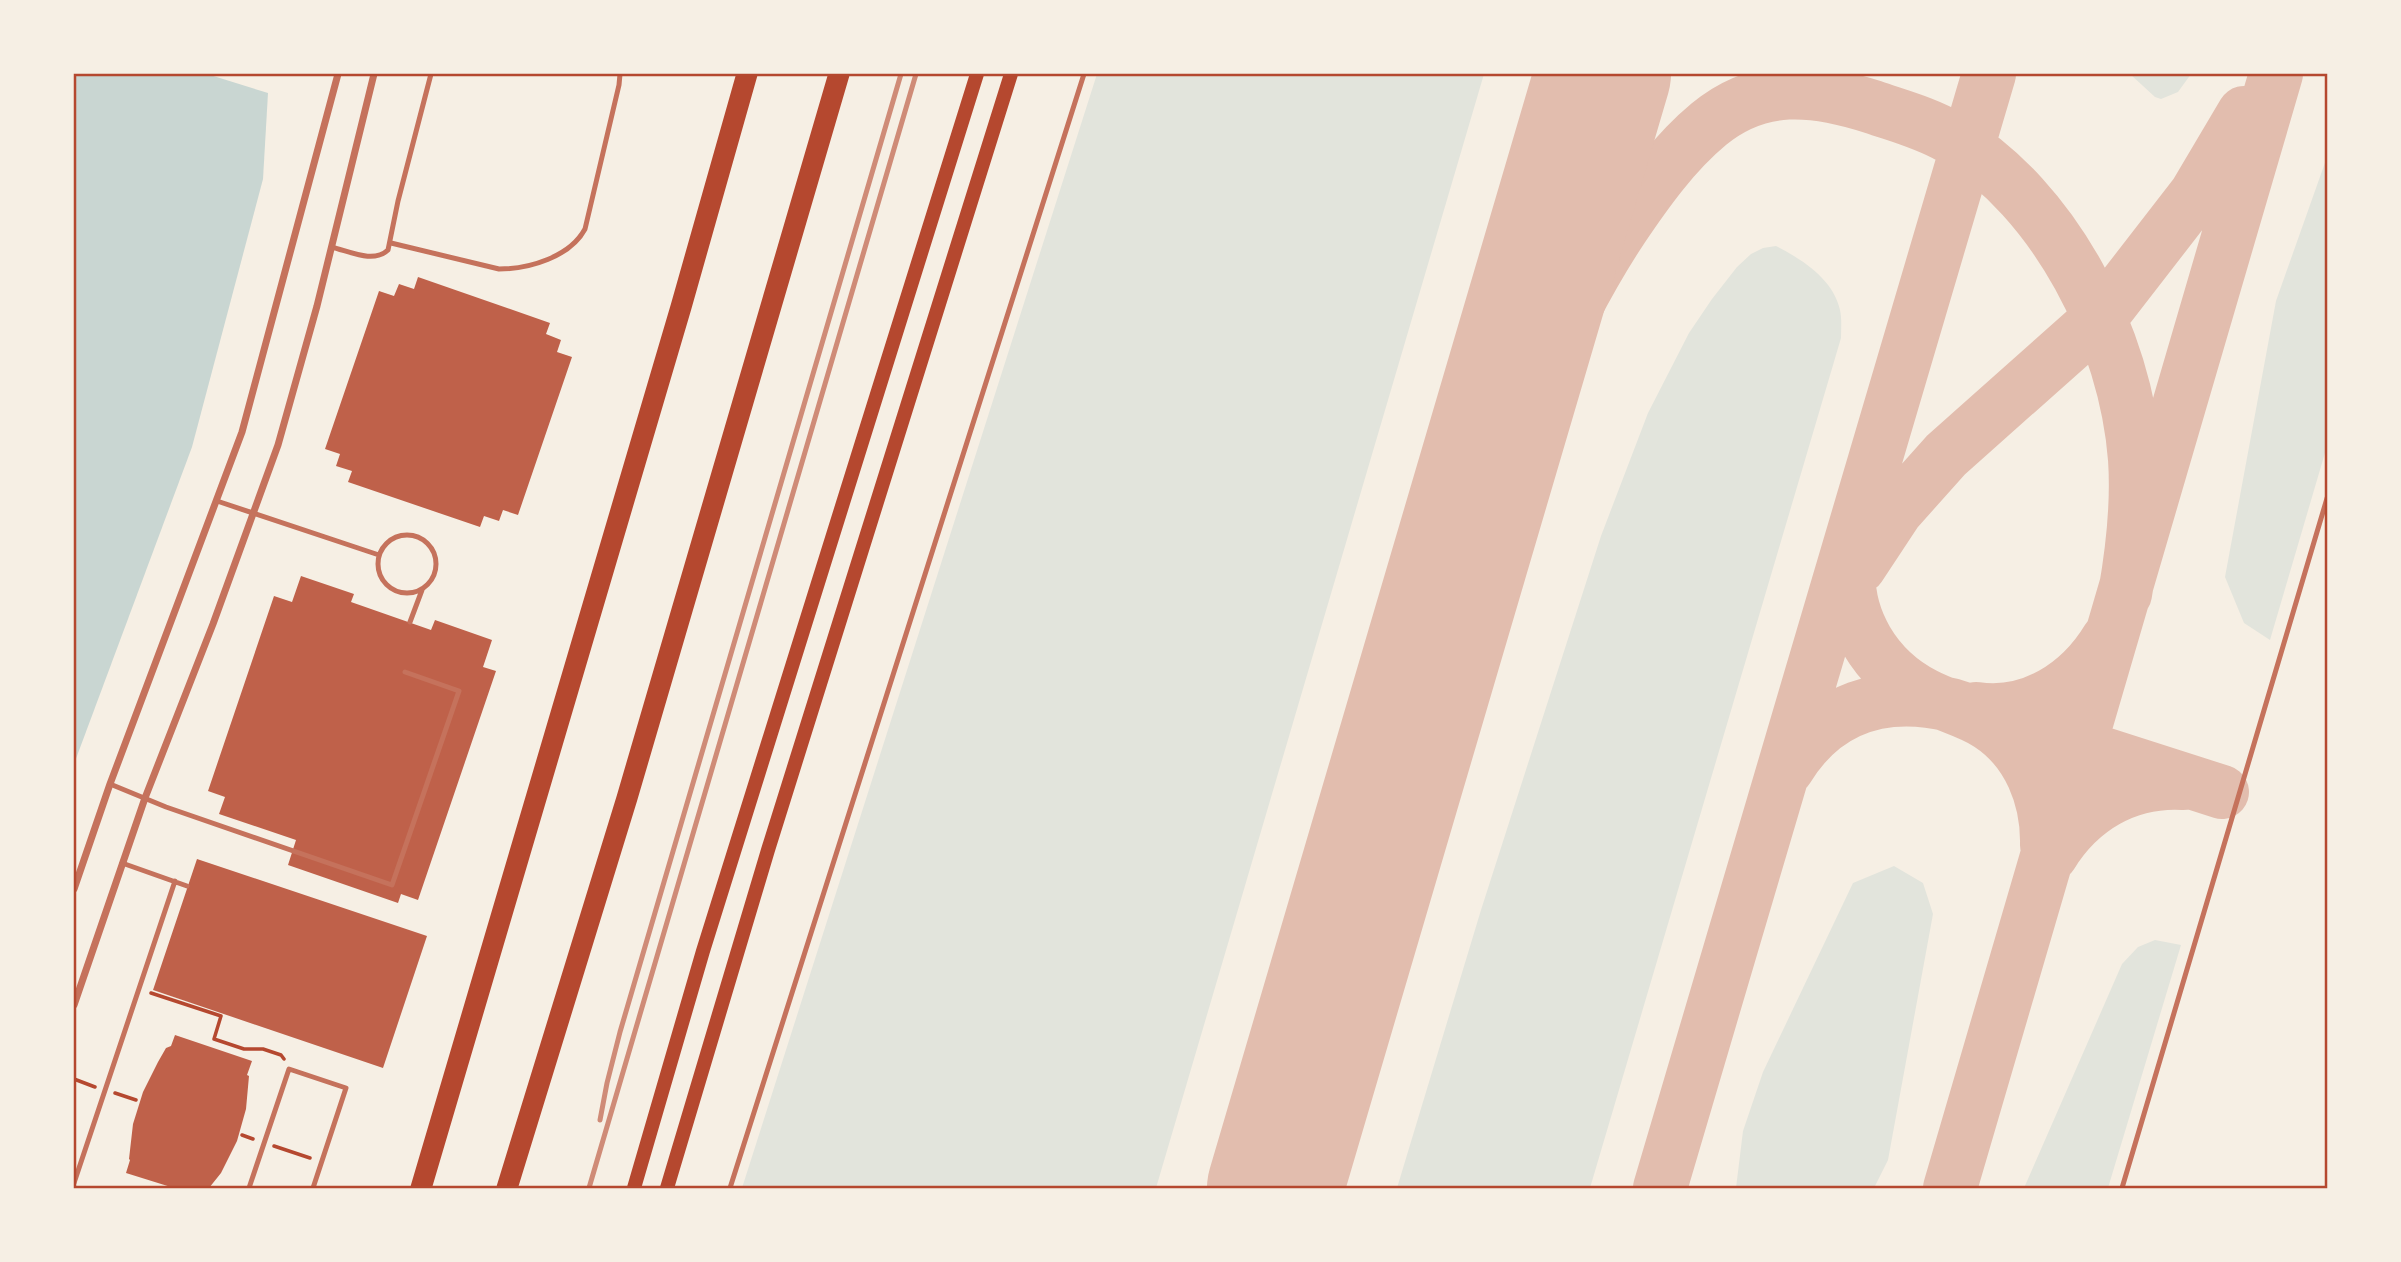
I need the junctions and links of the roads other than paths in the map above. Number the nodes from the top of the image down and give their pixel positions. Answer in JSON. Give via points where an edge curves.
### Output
{"nodes":[{"id":1,"x":338,"y":74,"type":"edge"},
{"id":2,"x":374,"y":74,"type":"edge"},
{"id":3,"x":431,"y":74,"type":"edge"},
{"id":4,"x":620,"y":74,"type":"edge"},
{"id":5,"x":747,"y":74,"type":"edge"},
{"id":6,"x":839,"y":74,"type":"edge"},
{"id":7,"x":977,"y":74,"type":"edge"},
{"id":8,"x":1011,"y":74,"type":"edge"},
{"id":9,"x":1084,"y":74,"type":"edge"},
{"id":10,"x":391,"y":243,"type":"junction"},
{"id":11,"x":331,"y":247,"type":"junction"},
{"id":12,"x":2328,"y":495,"type":"edge"},
{"id":13,"x":217,"y":501,"type":"junction"},
{"id":14,"x":254,"y":513,"type":"junction"},
{"id":15,"x":379,"y":555,"type":"junction"},
{"id":16,"x":422,"y":590,"type":"junction"},
{"id":17,"x":410,"y":622,"type":"dead end"},
{"id":18,"x":405,"y":672,"type":"dead end"},
{"id":19,"x":110,"y":784,"type":"junction"},
{"id":20,"x":145,"y":799,"type":"junction"},
{"id":21,"x":122,"y":863,"type":"junction"},
{"id":22,"x":175,"y":881,"type":"junction"},
{"id":23,"x":187,"y":886,"type":"dead end"},
{"id":24,"x":74,"y":889,"type":"edge"},
{"id":25,"x":74,"y":1005,"type":"edge"},
{"id":26,"x":74,"y":1154,"type":"edge"},
{"id":27,"x":82,"y":1157,"type":"junction"},
{"id":28,"x":74,"y":1183,"type":"edge"},
{"id":29,"x":249,"y":1188,"type":"edge"},
{"id":30,"x":313,"y":1188,"type":"edge"},
{"id":31,"x":422,"y":1188,"type":"edge"},
{"id":32,"x":507,"y":1188,"type":"edge"},
{"id":33,"x":634,"y":1188,"type":"edge"},
{"id":34,"x":667,"y":1188,"type":"edge"},
{"id":35,"x":730,"y":1188,"type":"edge"},
{"id":36,"x":2122,"y":1188,"type":"edge"}],
"edges":[{"from":1,"to":13,"type":"street","via":[[256,384]]},
{"from":2,"to":11,"type":"street"},
{"from":3,"to":10,"type":"lane"},
{"from":4,"to":10,"type":"lane","via":[[585,229],[572,246],[536,263],[499,269]]},
{"from":5,"to":31,"type":"highway"},
{"from":6,"to":32,"type":"highway","via":[[627,798]]},
{"from":7,"to":33,"type":"main road"},
{"from":8,"to":34,"type":"main road"},
{"from":9,"to":35,"type":"lane"},
{"from":10,"to":11,"type":"lane","via":[[377,257]]},
{"from":11,"to":14,"type":"street","via":[[291,401]]},
{"from":12,"to":36,"type":"lane"},
{"from":13,"to":14,"type":"lane"},
{"from":13,"to":19,"type":"street"},
{"from":14,"to":15,"type":"lane"},
{"from":14,"to":20,"type":"street"},
{"from":15,"to":16,"type":"lane","via":[[378,572],[388,587],[404,594]]},
{"from":15,"to":16,"type":"lane","via":[[398,536],[408,534],[426,541],[436,566]]},
{"from":16,"to":17,"type":"lane"},
{"from":18,"to":20,"type":"lane","via":[[459,691],[392,885]]},
{"from":19,"to":20,"type":"lane"},
{"from":19,"to":24,"type":"street"},
{"from":20,"to":21,"type":"street"},
{"from":21,"to":22,"type":"lane"},
{"from":21,"to":25,"type":"street"},
{"from":22,"to":23,"type":"lane"},
{"from":22,"to":27,"type":"lane"},
{"from":26,"to":27,"type":"lane"},
{"from":27,"to":28,"type":"lane"},
{"from":29,"to":30,"type":"lane","via":[[289,1069],[346,1088]]}]}
